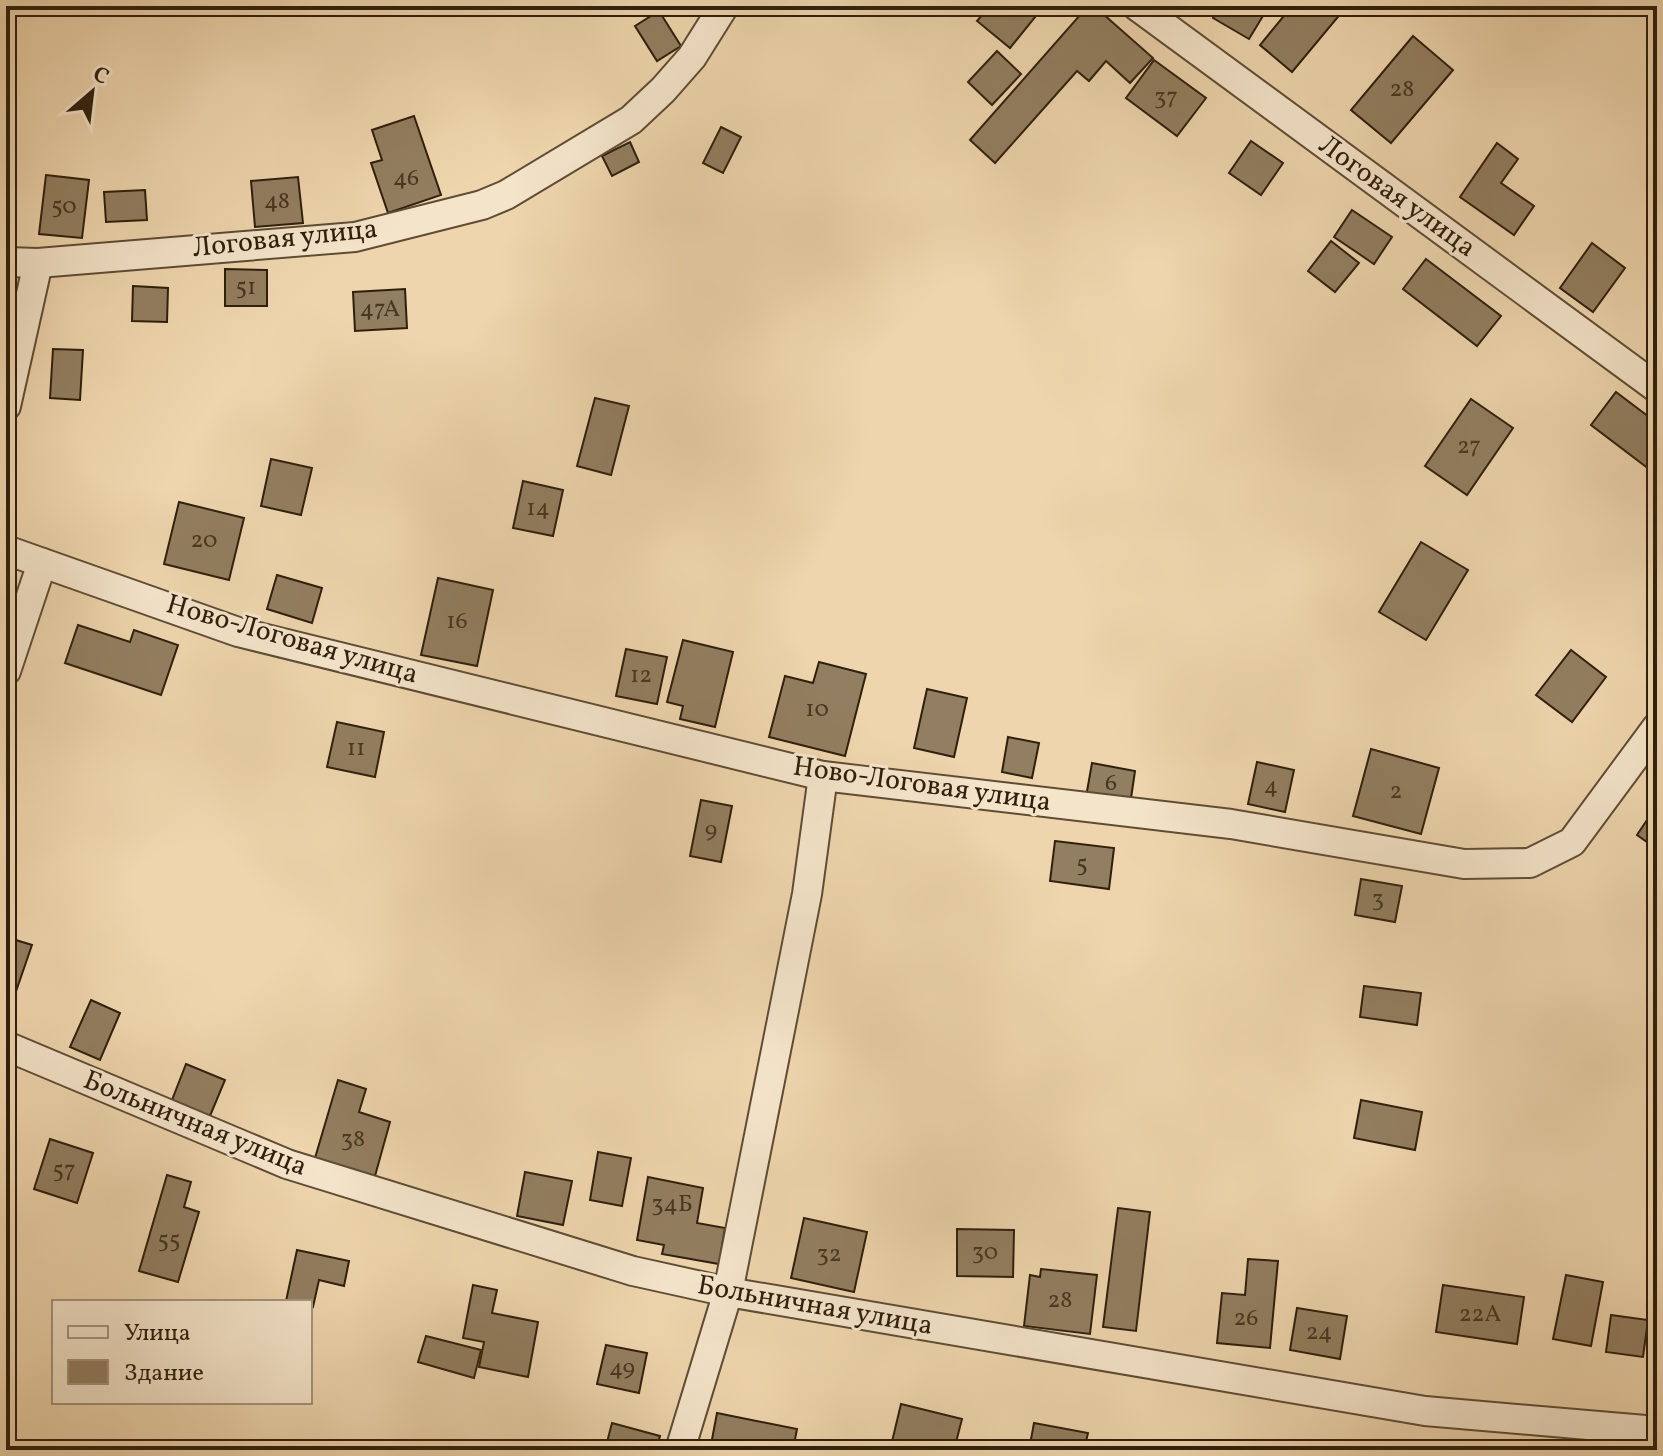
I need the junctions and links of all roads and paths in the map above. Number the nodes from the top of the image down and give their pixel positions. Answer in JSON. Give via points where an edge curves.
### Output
{"nodes":[{"id":1,"x":724,"y":6,"type":"edge"},
{"id":2,"x":1137,"y":6,"type":"edge"},
{"id":3,"x":6,"y":262,"type":"edge"},
{"id":4,"x":38,"y":263,"type":"junction"},
{"id":5,"x":1657,"y":388,"type":"edge"},
{"id":6,"x":6,"y":406,"type":"edge"},
{"id":7,"x":6,"y":550,"type":"edge"},
{"id":8,"x":42,"y":563,"type":"junction"},
{"id":9,"x":6,"y":671,"type":"edge"},
{"id":10,"x":1657,"y":727,"type":"edge"},
{"id":11,"x":823,"y":776,"type":"junction"},
{"id":12,"x":6,"y":1046,"type":"edge"},
{"id":13,"x":728,"y":1292,"type":"junction"},
{"id":14,"x":1657,"y":1431,"type":"edge"},
{"id":15,"x":680,"y":1450,"type":"edge"}],
"edges":[{"from":1,"to":4,"type":"street","name":"Логовая улица","via":[[692,57],[631,120],[482,205],[355,237]]},
{"from":2,"to":5,"type":"street","name":"Логовая улица"},
{"from":3,"to":4,"type":"street","name":"Логовая улица"},
{"from":4,"to":6,"type":"street"},
{"from":7,"to":8,"type":"street","name":"Ново-Логовая улица"},
{"from":8,"to":9,"type":"street"},
{"from":8,"to":11,"type":"street","name":"Ново-Логовая улица","via":[[238,632]]},
{"from":10,"to":11,"type":"street","name":"Ново-Логовая улица","via":[[1572,842],[1530,863],[1464,864],[1231,824]]},
{"from":11,"to":13,"type":"street","via":[[807,894]]},
{"from":12,"to":13,"type":"street","name":"Больничная улица","via":[[287,1164],[633,1271]]},
{"from":13,"to":14,"type":"street","name":"Больничная улица","via":[[1425,1411]]},
{"from":13,"to":15,"type":"street"}]}
